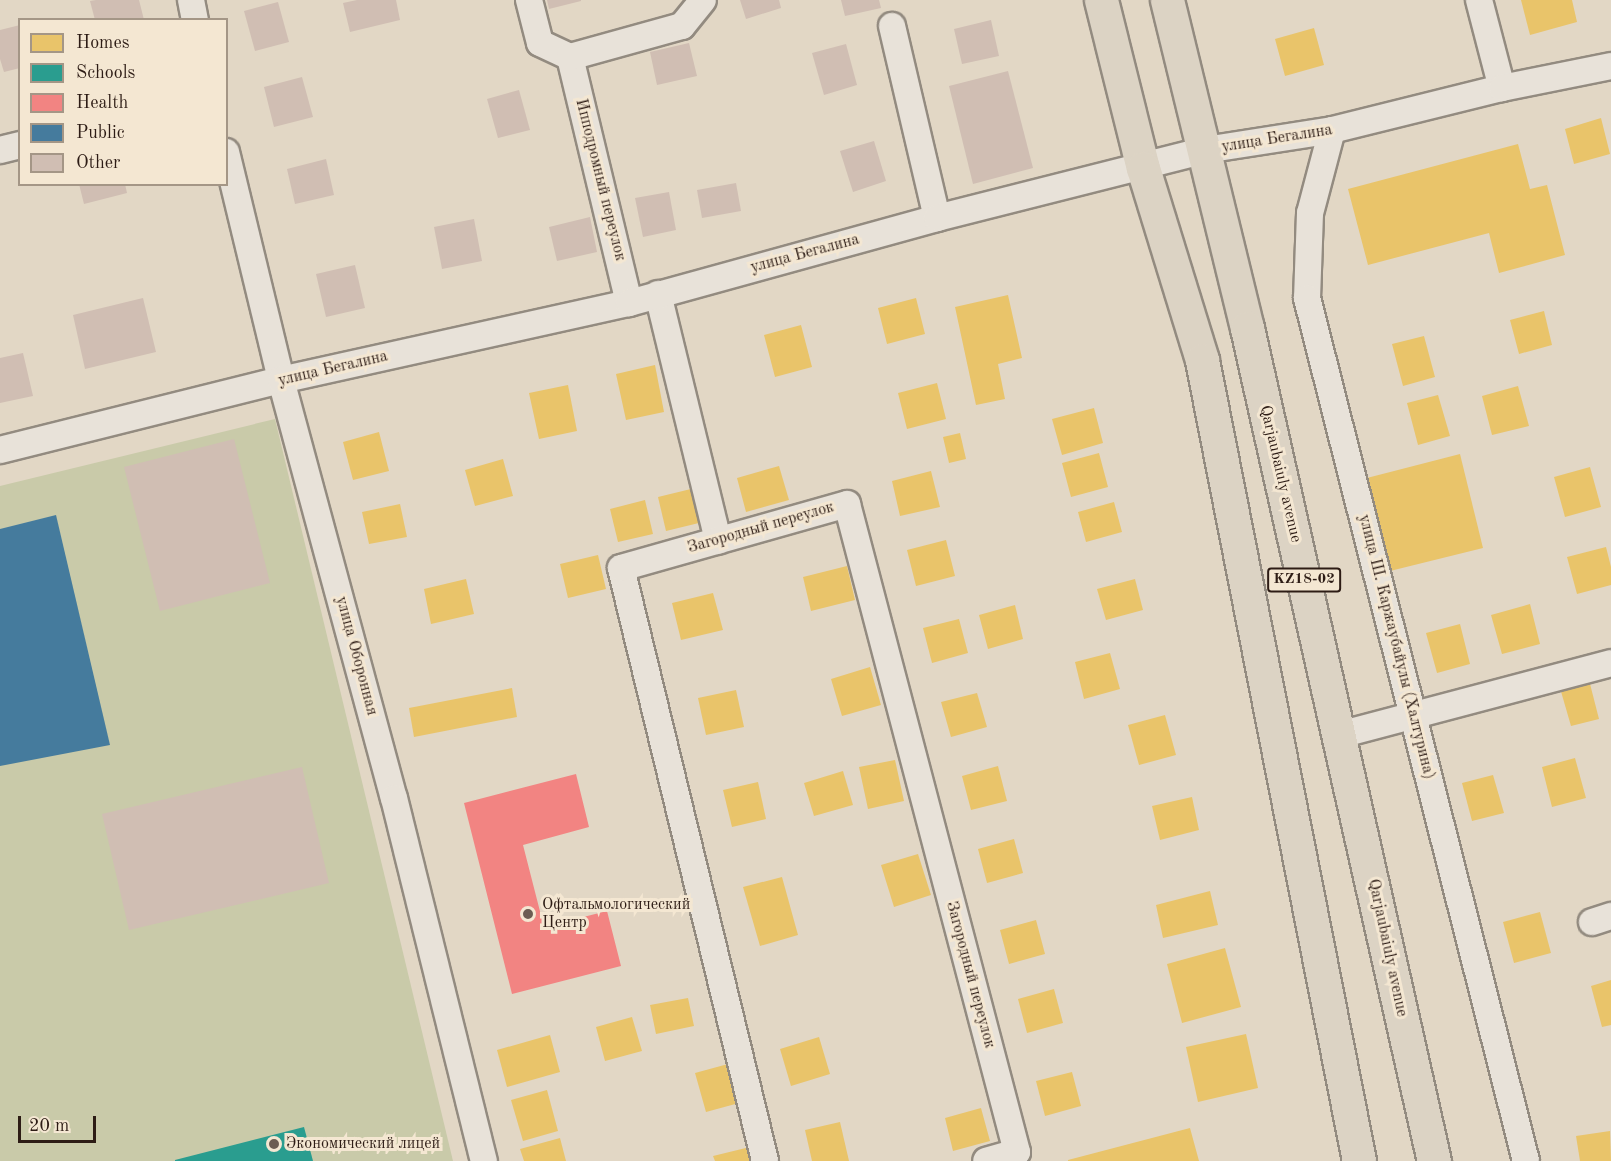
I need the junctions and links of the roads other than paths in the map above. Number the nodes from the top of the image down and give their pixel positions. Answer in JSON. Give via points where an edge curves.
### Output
{"nodes":[{"id":1,"x":191,"y":0,"type":"edge"},
{"id":2,"x":529,"y":0,"type":"edge"},
{"id":3,"x":703,"y":0,"type":"edge"},
{"id":4,"x":1101,"y":0,"type":"edge"},
{"id":5,"x":1167,"y":0,"type":"edge"},
{"id":6,"x":1479,"y":0,"type":"edge"},
{"id":7,"x":195,"y":18,"type":"edge"},
{"id":8,"x":892,"y":26,"type":"dead end"},
{"id":9,"x":570,"y":57,"type":"junction"},
{"id":10,"x":1611,"y":66,"type":"edge"},
{"id":11,"x":1502,"y":88,"type":"junction"},
{"id":12,"x":1332,"y":130,"type":"junction"},
{"id":13,"x":18,"y":146,"type":"edge"},
{"id":14,"x":0,"y":150,"type":"edge"},
{"id":15,"x":1205,"y":150,"type":"junction"},
{"id":16,"x":228,"y":160,"type":"edge"},
{"id":17,"x":1143,"y":168,"type":"junction"},
{"id":18,"x":937,"y":218,"type":"junction"},
{"id":19,"x":658,"y":294,"type":"junction"},
{"id":20,"x":629,"y":303,"type":"junction"},
{"id":21,"x":281,"y":380,"type":"junction"},
{"id":22,"x":0,"y":450,"type":"edge"},
{"id":23,"x":718,"y":541,"type":"junction"},
{"id":24,"x":1611,"y":663,"type":"edge"},
{"id":25,"x":1413,"y":715,"type":"junction"},
{"id":26,"x":1339,"y":735,"type":"junction"},
{"id":27,"x":484,"y":1161,"type":"edge"},
{"id":28,"x":765,"y":1161,"type":"edge"},
{"id":29,"x":986,"y":1161,"type":"edge"},
{"id":30,"x":1359,"y":1161,"type":"edge"},
{"id":31,"x":1434,"y":1161,"type":"edge"},
{"id":32,"x":1526,"y":1161,"type":"edge"}],
"edges":[{"from":1,"to":7,"type":"street"},
{"from":2,"to":9,"type":"street","via":[[540,43]]},
{"from":3,"to":9,"type":"street","via":[[682,26]]},
{"from":4,"to":17,"type":"highway","number":"KZ18-02"},
{"from":5,"to":15,"type":"highway","name":"Qarjaubaiuly avenue","number":"KZ18-02"},
{"from":6,"to":11,"type":"street"},
{"from":8,"to":18,"type":"street"},
{"from":9,"to":20,"type":"street","name":"Ипподромный переулок"},
{"from":10,"to":11,"type":"street","name":"улица Бегалина"},
{"from":11,"to":12,"type":"street","name":"улица Бегалина"},
{"from":12,"to":15,"type":"street","name":"улица Бегалина"},
{"from":12,"to":25,"type":"street","name":"улица Ш. Каржаубайулы (Халтурина)","via":[[1310,213],[1307,298]]},
{"from":13,"to":14,"type":"street"},
{"from":15,"to":17,"type":"street","name":"улица Бегалина"},
{"from":15,"to":26,"type":"highway","name":"Qarjaubaiuly avenue","number":"KZ18-02"},
{"from":16,"to":21,"type":"street","name":"улица Оборонная"},
{"from":17,"to":18,"type":"street","name":"улица Бегалина"},
{"from":17,"to":30,"type":"highway","number":"KZ18-02","via":[[1202,360]]},
{"from":18,"to":19,"type":"street","name":"улица Бегалина"},
{"from":19,"to":20,"type":"street","name":"улица Бегалина"},
{"from":19,"to":23,"type":"street"},
{"from":20,"to":21,"type":"street","name":"улица Бегалина"},
{"from":21,"to":22,"type":"street","name":"улица Бегалина"},
{"from":21,"to":27,"type":"street","name":"улица Оборонная","via":[[394,798]]},
{"from":23,"to":28,"type":"street","name":"Загородный переулок","via":[[621,568]]},
{"from":23,"to":29,"type":"street","name":"Загородный переулок","via":[[847,504],[1017,1152]]},
{"from":24,"to":25,"type":"street"},
{"from":25,"to":26,"type":"street"},
{"from":25,"to":32,"type":"street","name":"улица Ш. Каржаубайулы (Халтурина)"},
{"from":26,"to":31,"type":"highway","name":"Qarjaubaiuly avenue","number":"KZ18-02"}]}
